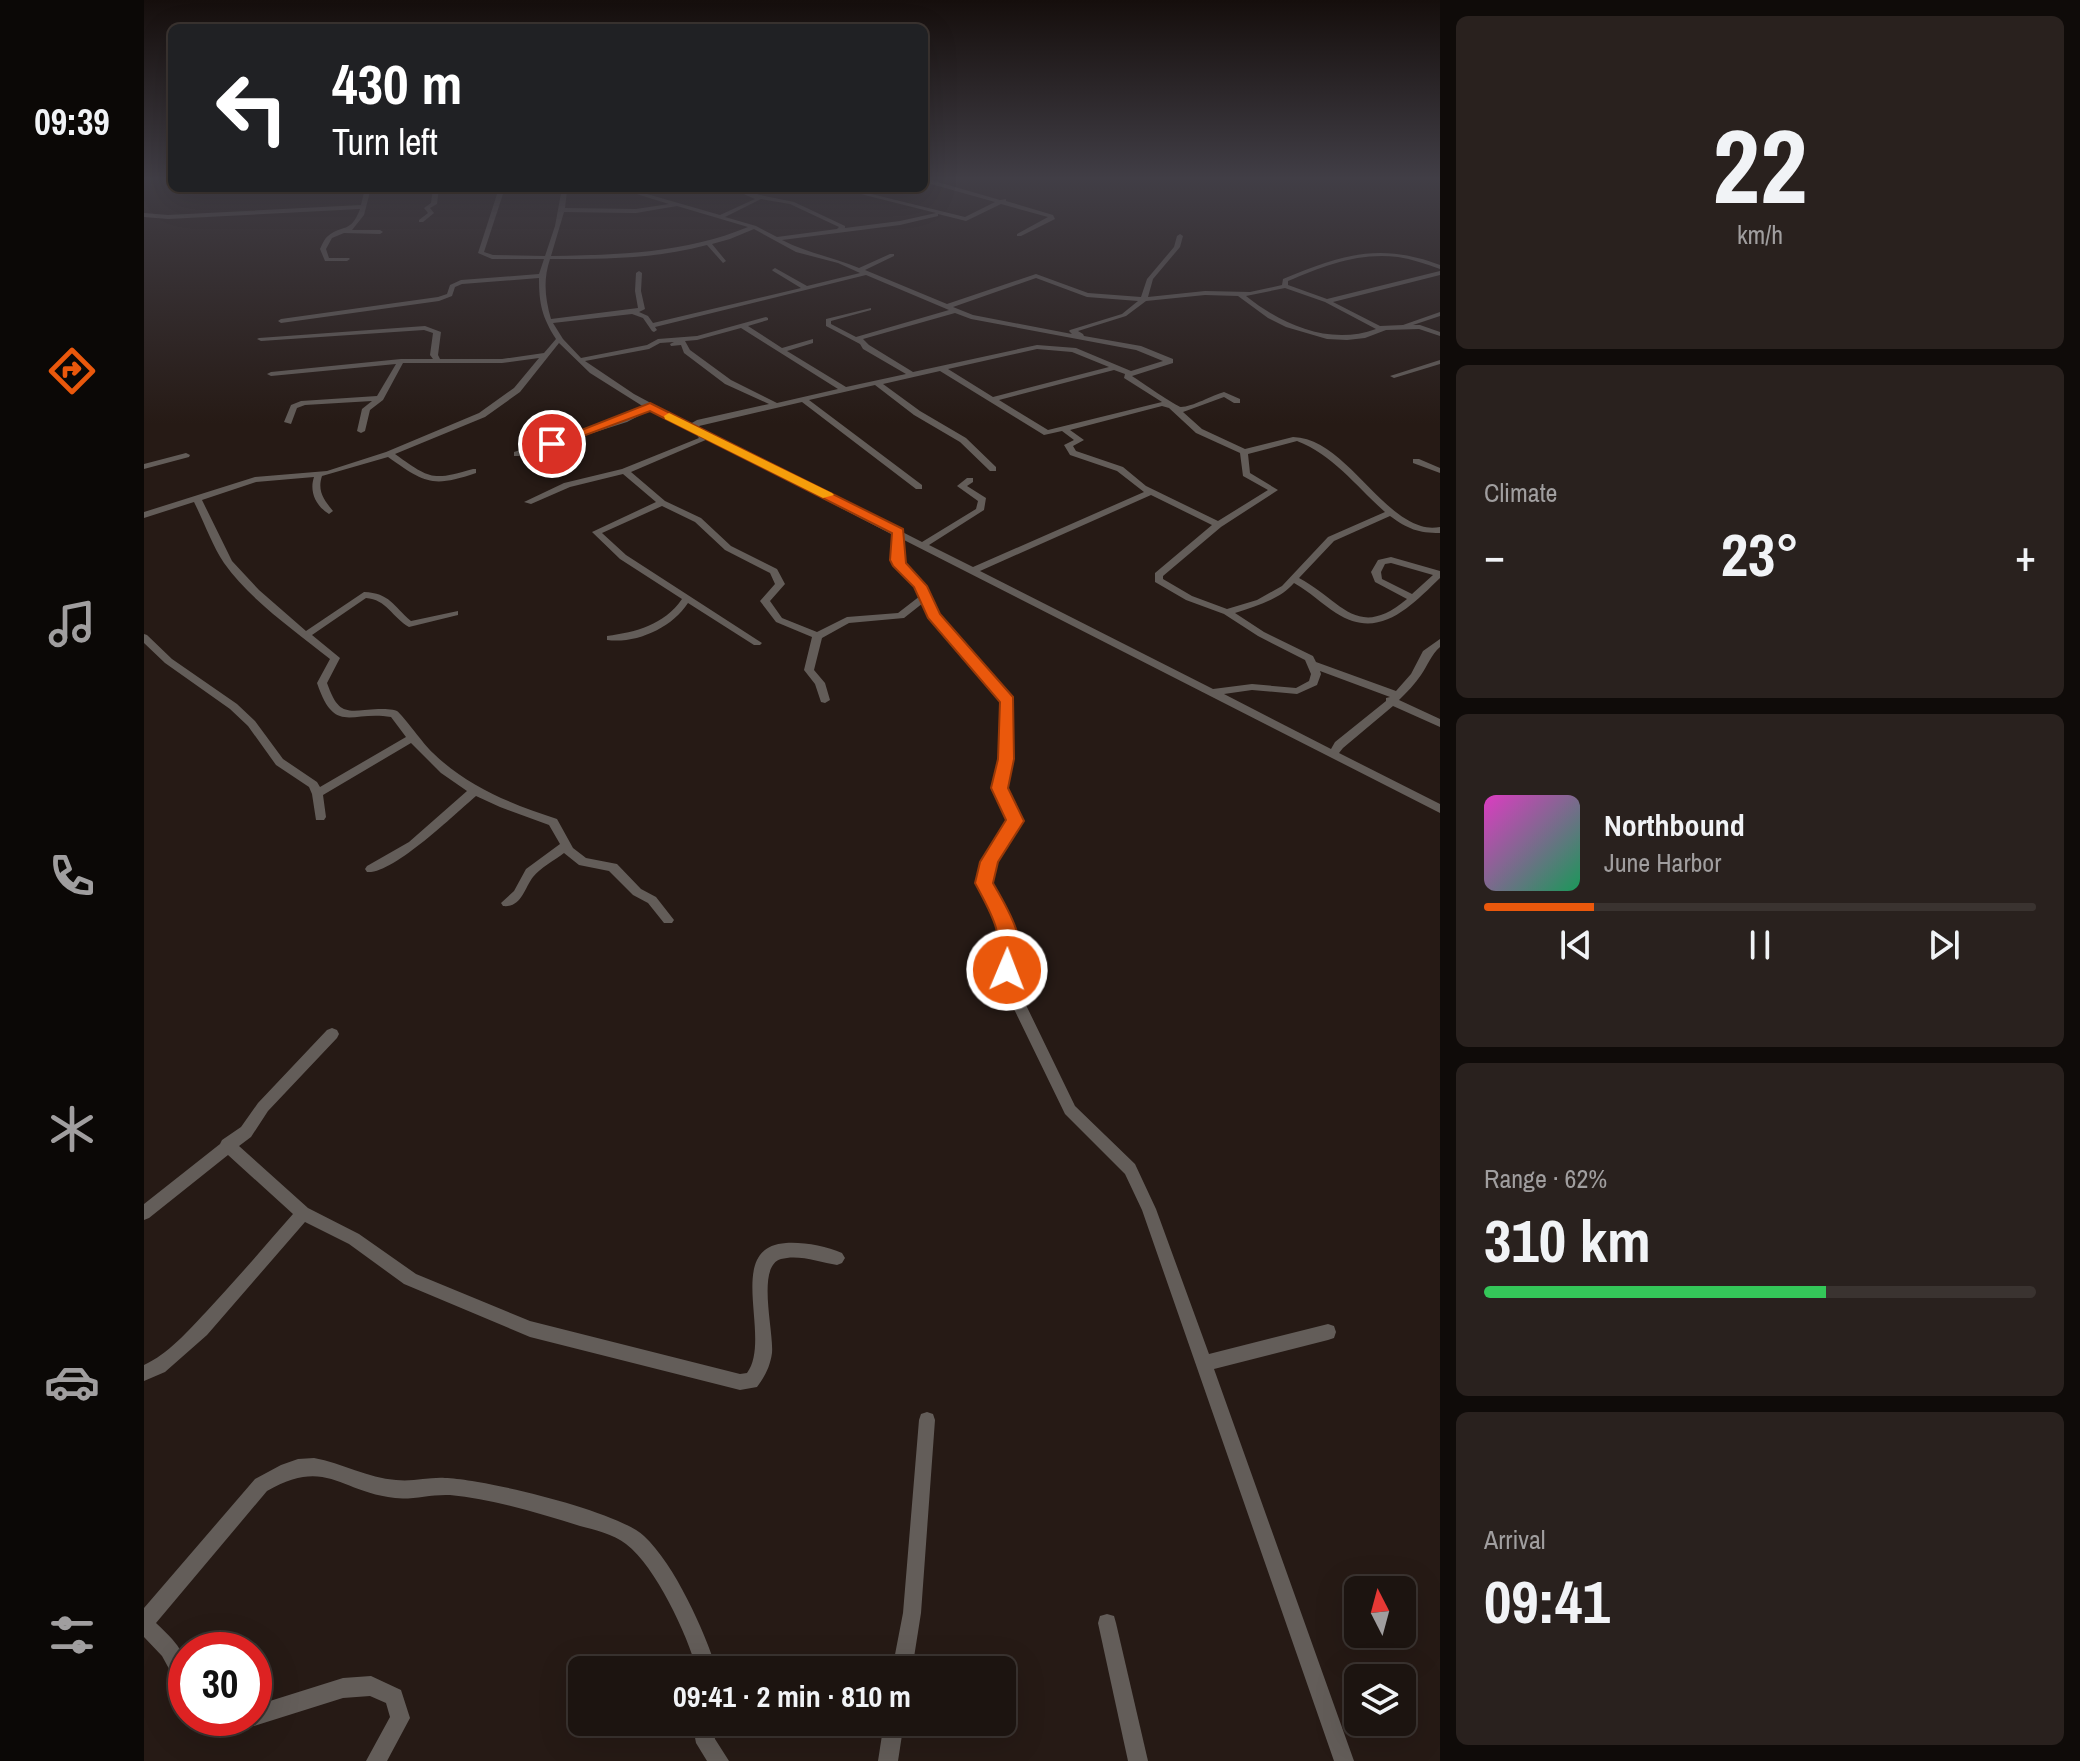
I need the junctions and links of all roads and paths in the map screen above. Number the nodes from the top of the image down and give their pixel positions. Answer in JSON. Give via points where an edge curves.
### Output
{"nodes":[{"id":1,"x":547,"y":260,"type":"edge"},
{"id":2,"x":828,"y":260,"type":"edge"},
{"id":3,"x":881,"y":260,"type":"edge"},
{"id":4,"x":1166,"y":260,"type":"edge"},
{"id":5,"x":1348,"y":260,"type":"edge"},
{"id":6,"x":1422,"y":260,"type":"edge"},
{"id":7,"x":775,"y":270,"type":"dead end"},
{"id":8,"x":860,"y":270,"type":"junction"},
{"id":9,"x":1440,"y":270,"type":"edge"},
{"id":10,"x":639,"y":273,"type":"dead end"},
{"id":11,"x":542,"y":276,"type":"junction"},
{"id":12,"x":1285,"y":286,"type":"junction"},
{"id":13,"x":808,"y":289,"type":"junction"},
{"id":14,"x":1240,"y":294,"type":"junction"},
{"id":15,"x":1144,"y":299,"type":"junction"},
{"id":16,"x":1327,"y":301,"type":"junction"},
{"id":17,"x":387,"y":306,"type":"junction"},
{"id":18,"x":946,"y":307,"type":"junction"},
{"id":19,"x":869,"y":309,"type":"dead end"},
{"id":20,"x":643,"y":311,"type":"junction"},
{"id":21,"x":954,"y":311,"type":"junction"},
{"id":22,"x":1440,"y":314,"type":"edge"},
{"id":23,"x":766,"y":319,"type":"dead end"},
{"id":24,"x":281,"y":321,"type":"dead end"},
{"id":25,"x":550,"y":321,"type":"junction"},
{"id":26,"x":393,"y":323,"type":"junction"},
{"id":27,"x":653,"y":325,"type":"junction"},
{"id":28,"x":741,"y":325,"type":"junction"},
{"id":29,"x":1406,"y":327,"type":"junction"},
{"id":30,"x":1383,"y":329,"type":"junction"},
{"id":31,"x":1440,"y":334,"type":"edge"},
{"id":32,"x":560,"y":338,"type":"junction"},
{"id":33,"x":261,"y":339,"type":"dead end"},
{"id":34,"x":1087,"y":339,"type":"junction"},
{"id":35,"x":810,"y":341,"type":"dead end"},
{"id":36,"x":658,"y":342,"type":"junction"},
{"id":37,"x":859,"y":342,"type":"junction"},
{"id":38,"x":1073,"y":350,"type":"junction"},
{"id":39,"x":780,"y":351,"type":"junction"},
{"id":40,"x":547,"y":355,"type":"junction"},
{"id":41,"x":436,"y":358,"type":"junction"},
{"id":42,"x":581,"y":360,"type":"junction"},
{"id":43,"x":401,"y":361,"type":"junction"},
{"id":44,"x":1440,"y":362,"type":"edge"},
{"id":45,"x":941,"y":368,"type":"junction"},
{"id":46,"x":1114,"y":369,"type":"junction"},
{"id":47,"x":271,"y":374,"type":"dead end"},
{"id":48,"x":911,"y":374,"type":"junction"},
{"id":49,"x":1394,"y":376,"type":"dead end"},
{"id":50,"x":876,"y":382,"type":"junction"},
{"id":51,"x":843,"y":389,"type":"junction"},
{"id":52,"x":380,"y":398,"type":"junction"},
{"id":53,"x":802,"y":398,"type":"junction"},
{"id":54,"x":994,"y":399,"type":"junction"},
{"id":55,"x":1237,"y":401,"type":"dead end"},
{"id":56,"x":1169,"y":403,"type":"junction"},
{"id":57,"x":774,"y":404,"type":"junction"},
{"id":58,"x":650,"y":407,"type":"junction"},
{"id":59,"x":288,"y":422,"type":"dead end"},
{"id":60,"x":695,"y":429,"type":"junction"},
{"id":61,"x":1064,"y":429,"type":"junction"},
{"id":62,"x":361,"y":431,"type":"dead end"},
{"id":63,"x":1244,"y":452,"type":"junction"},
{"id":64,"x":389,"y":454,"type":"junction"},
{"id":65,"x":517,"y":454,"type":"dead end"},
{"id":66,"x":186,"y":455,"type":"dead end"},
{"id":67,"x":1416,"y":461,"type":"dead end"},
{"id":68,"x":144,"y":467,"type":"edge"},
{"id":69,"x":993,"y":469,"type":"dead end"},
{"id":70,"x":473,"y":471,"type":"dead end"},
{"id":71,"x":625,"y":471,"type":"junction"},
{"id":72,"x":1440,"y":471,"type":"edge"},
{"id":73,"x":318,"y":476,"type":"junction"},
{"id":74,"x":970,"y":480,"type":"dead end"},
{"id":75,"x":919,"y":487,"type":"dead end"},
{"id":76,"x":1151,"y":492,"type":"junction"},
{"id":77,"x":197,"y":499,"type":"junction"},
{"id":78,"x":528,"y":502,"type":"dead end"},
{"id":79,"x":662,"y":503,"type":"junction"},
{"id":80,"x":329,"y":511,"type":"dead end"},
{"id":81,"x":1392,"y":512,"type":"junction"},
{"id":82,"x":144,"y":515,"type":"edge"},
{"id":83,"x":1218,"y":525,"type":"junction"},
{"id":84,"x":1440,"y":530,"type":"edge"},
{"id":85,"x":898,"y":532,"type":"junction"},
{"id":86,"x":922,"y":546,"type":"junction"},
{"id":87,"x":972,"y":571,"type":"junction"},
{"id":88,"x":1440,"y":574,"type":"edge"},
{"id":89,"x":1295,"y":580,"type":"junction"},
{"id":90,"x":926,"y":596,"type":"junction"},
{"id":91,"x":687,"y":598,"type":"junction"},
{"id":92,"x":1413,"y":598,"type":"junction"},
{"id":93,"x":1227,"y":612,"type":"junction"},
{"id":94,"x":455,"y":613,"type":"dead end"},
{"id":95,"x":308,"y":634,"type":"junction"},
{"id":96,"x":817,"y":636,"type":"junction"},
{"id":97,"x":144,"y":637,"type":"edge"},
{"id":98,"x":610,"y":638,"type":"dead end"},
{"id":99,"x":1440,"y":642,"type":"edge"},
{"id":100,"x":757,"y":643,"type":"dead end"},
{"id":101,"x":1314,"y":665,"type":"junction"},
{"id":102,"x":1211,"y":693,"type":"junction"},
{"id":103,"x":1393,"y":698,"type":"junction"},
{"id":104,"x":825,"y":700,"type":"dead end"},
{"id":105,"x":1440,"y":723,"type":"edge"},
{"id":106,"x":410,"y":739,"type":"junction"},
{"id":107,"x":1333,"y":754,"type":"junction"},
{"id":108,"x":320,"y":792,"type":"junction"},
{"id":109,"x":473,"y":792,"type":"junction"},
{"id":110,"x":1440,"y":809,"type":"edge"},
{"id":111,"x":320,"y":817,"type":"dead end"},
{"id":112,"x":567,"y":845,"type":"junction"},
{"id":113,"x":371,"y":869,"type":"dead end"},
{"id":114,"x":507,"y":903,"type":"dead end"},
{"id":115,"x":668,"y":920,"type":"dead end"},
{"id":116,"x":332,"y":1034,"type":"dead end"},
{"id":117,"x":227,"y":1145,"type":"junction"},
{"id":118,"x":144,"y":1213,"type":"edge"},
{"id":119,"x":303,"y":1213,"type":"junction"},
{"id":120,"x":837,"y":1258,"type":"dead end"},
{"id":121,"x":1328,"y":1332,"type":"dead end"},
{"id":122,"x":1203,"y":1364,"type":"junction"},
{"id":123,"x":145,"y":1374,"type":"edge"},
{"id":124,"x":927,"y":1420,"type":"dead end"},
{"id":125,"x":144,"y":1623,"type":"edge"},
{"id":126,"x":1107,"y":1623,"type":"dead end"},
{"id":127,"x":168,"y":1648,"type":"edge"},
{"id":128,"x":702,"y":1656,"type":"edge"},
{"id":129,"x":904,"y":1656,"type":"edge"},
{"id":130,"x":272,"y":1710,"type":"edge"},
{"id":131,"x":705,"y":1736,"type":"edge"},
{"id":132,"x":892,"y":1736,"type":"edge"},
{"id":133,"x":376,"y":1761,"type":"edge"},
{"id":134,"x":719,"y":1761,"type":"edge"},
{"id":135,"x":888,"y":1761,"type":"edge"},
{"id":136,"x":1138,"y":1761,"type":"edge"},
{"id":137,"x":1344,"y":1761,"type":"edge"}],
"edges":[{"from":1,"to":11,"type":"street"},
{"from":2,"to":8,"type":"street"},
{"from":3,"to":8,"type":"street"},
{"from":4,"to":15,"type":"street","via":[[1150,279]]},
{"from":5,"to":12,"type":"street","via":[[1285,280]]},
{"from":6,"to":9,"type":"street"},
{"from":7,"to":13,"type":"street"},
{"from":8,"to":13,"type":"street","via":[[864,274]]},
{"from":8,"to":18,"type":"street"},
{"from":9,"to":16,"type":"street"},
{"from":10,"to":20,"type":"street"},
{"from":11,"to":17,"type":"street","via":[[461,282],[439,299]]},
{"from":11,"to":25,"type":"street","via":[[542,301]]},
{"from":12,"to":14,"type":"street"},
{"from":12,"to":16,"type":"street"},
{"from":13,"to":27,"type":"street"},
{"from":14,"to":15,"type":"street"},
{"from":14,"to":30,"type":"street","via":[[1255,308],[1294,326],[1343,341]]},
{"from":15,"to":18,"type":"street","via":[[1087,295],[1036,276]]},
{"from":15,"to":34,"type":"street","via":[[1124,315],[1072,331]]},
{"from":16,"to":30,"type":"street"},
{"from":17,"to":24,"type":"street"},
{"from":17,"to":26,"type":"street"},
{"from":18,"to":21,"type":"street"},
{"from":19,"to":37,"type":"street","via":[[828,320],[828,325]]},
{"from":20,"to":25,"type":"street"},
{"from":20,"to":27,"type":"street"},
{"from":21,"to":34,"type":"street"},
{"from":21,"to":37,"type":"street","via":[[866,335]]},
{"from":22,"to":29,"type":"street"},
{"from":23,"to":28,"type":"street"},
{"from":25,"to":32,"type":"street"},
{"from":26,"to":33,"type":"street"},
{"from":26,"to":41,"type":"street","via":[[437,332]]},
{"from":27,"to":36,"type":"street"},
{"from":28,"to":36,"type":"street"},
{"from":28,"to":39,"type":"street"},
{"from":29,"to":30,"type":"street"},
{"from":29,"to":31,"type":"street"},
{"from":32,"to":40,"type":"street"},
{"from":32,"to":42,"type":"street","via":[[563,347]]},
{"from":34,"to":38,"type":"street"},
{"from":34,"to":46,"type":"street","via":[[1138,348],[1170,361],[1136,375]]},
{"from":35,"to":39,"type":"street"},
{"from":36,"to":42,"type":"street"},
{"from":36,"to":57,"type":"street","via":[[684,343],[728,382]]},
{"from":37,"to":48,"type":"street"},
{"from":38,"to":45,"type":"street","via":[[1037,347]]},
{"from":38,"to":46,"type":"street"},
{"from":39,"to":51,"type":"street"},
{"from":40,"to":41,"type":"street","via":[[502,361]]},
{"from":40,"to":64,"type":"street","via":[[496,408]]},
{"from":41,"to":43,"type":"street"},
{"from":42,"to":58,"type":"street"},
{"from":43,"to":47,"type":"street"},
{"from":43,"to":52,"type":"street"},
{"from":44,"to":49,"type":"street"},
{"from":45,"to":48,"type":"street"},
{"from":45,"to":54,"type":"street"},
{"from":46,"to":54,"type":"street"},
{"from":46,"to":56,"type":"street"},
{"from":48,"to":50,"type":"street"},
{"from":50,"to":51,"type":"street"},
{"from":50,"to":69,"type":"street","via":[[963,440]]},
{"from":51,"to":53,"type":"street"},
{"from":52,"to":59,"type":"street","via":[[304,403],[294,407]]},
{"from":52,"to":62,"type":"street","via":[[366,409]]},
{"from":53,"to":57,"type":"street"},
{"from":53,"to":75,"type":"street"},
{"from":54,"to":61,"type":"street","via":[[1040,430]]},
{"from":55,"to":56,"type":"street","via":[[1224,394],[1183,410]]},
{"from":56,"to":61,"type":"street"},
{"from":56,"to":63,"type":"street","via":[[1199,431]]},
{"from":57,"to":60,"type":"street","via":[[700,422]]},
{"from":58,"to":60,"type":"street"},
{"from":58,"to":65,"type":"street"},
{"from":60,"to":71,"type":"street","via":[[704,439]]},
{"from":60,"to":85,"type":"street"},
{"from":61,"to":76,"type":"street","via":[[1080,440],[1068,445],[1073,453],[1120,469]]},
{"from":63,"to":81,"type":"street","via":[[1294,438],[1308,442],[1330,455],[1376,504]]},
{"from":63,"to":83,"type":"street","via":[[1246,474],[1274,490]]},
{"from":64,"to":70,"type":"street","via":[[427,480],[443,482]]},
{"from":64,"to":73,"type":"street"},
{"from":66,"to":68,"type":"street"},
{"from":67,"to":72,"type":"street"},
{"from":71,"to":78,"type":"street","via":[[567,485]]},
{"from":71,"to":79,"type":"street"},
{"from":73,"to":77,"type":"street","via":[[255,480]]},
{"from":73,"to":80,"type":"street","via":[[316,494]]},
{"from":74,"to":86,"type":"street","via":[[961,486],[983,500],[980,510]]},
{"from":76,"to":83,"type":"street"},
{"from":76,"to":87,"type":"street"},
{"from":77,"to":82,"type":"street"},
{"from":77,"to":95,"type":"street","via":[[221,552]]},
{"from":79,"to":91,"type":"street","via":[[596,532],[623,557]]},
{"from":79,"to":96,"type":"street","via":[[698,520],[728,548],[774,571],[780,584],[765,601],[779,620]]},
{"from":81,"to":84,"type":"street","via":[[1418,528]]},
{"from":81,"to":89,"type":"street","via":[[1331,539]]},
{"from":83,"to":93,"type":"street","via":[[1158,580]]},
{"from":85,"to":86,"type":"street"},
{"from":85,"to":90,"type":"street","via":[[897,560]]},
{"from":86,"to":87,"type":"street"},
{"from":87,"to":102,"type":"street"},
{"from":88,"to":92,"type":"street"},
{"from":88,"to":92,"type":"street","via":[[1381,562],[1378,580]]},
{"from":89,"to":92,"type":"street","via":[[1359,622],[1382,621]]},
{"from":89,"to":93,"type":"street","via":[[1260,602]]},
{"from":90,"to":96,"type":"street","via":[[901,616],[847,620]]},
{"from":90,"to":122,"type":"street","via":[[933,615],[1008,701],[999,788],[1015,821],[989,862],[984,883],[1007,927],[1007,970],[1019,1005],[1070,1110],[1130,1169]]},
{"from":91,"to":98,"type":"street","via":[[682,609],[649,628],[623,640]]},
{"from":91,"to":100,"type":"street"},
{"from":93,"to":101,"type":"street"},
{"from":94,"to":95,"type":"street","via":[[409,624],[383,597],[364,595]]},
{"from":95,"to":106,"type":"street","via":[[335,658],[322,683],[332,705],[353,717],[390,712]]},
{"from":96,"to":104,"type":"street","via":[[809,670]]},
{"from":97,"to":108,"type":"street","via":[[171,667],[247,718],[284,766]]},
{"from":99,"to":103,"type":"street"},
{"from":101,"to":102,"type":"street","via":[[1316,674],[1306,689],[1237,687]]},
{"from":101,"to":103,"type":"street"},
{"from":102,"to":107,"type":"street"},
{"from":103,"to":105,"type":"street"},
{"from":103,"to":107,"type":"street"},
{"from":106,"to":108,"type":"street"},
{"from":106,"to":109,"type":"street","via":[[446,775]]},
{"from":107,"to":110,"type":"street"},
{"from":108,"to":111,"type":"street"},
{"from":109,"to":112,"type":"street","via":[[553,822]]},
{"from":109,"to":113,"type":"street","via":[[413,845]]},
{"from":112,"to":114,"type":"street","via":[[530,872]]},
{"from":112,"to":115,"type":"street","via":[[583,862],[613,867]]},
{"from":116,"to":117,"type":"street","via":[[246,1132]]},
{"from":117,"to":118,"type":"street"},
{"from":117,"to":119,"type":"street"},
{"from":119,"to":120,"type":"street","via":[[354,1239],[410,1279],[530,1329],[740,1382],[751,1381],[764,1363],[760,1294],[766,1257],[792,1250]]},
{"from":119,"to":123,"type":"street","via":[[204,1326]]},
{"from":121,"to":122,"type":"street"},
{"from":122,"to":137,"type":"street"},
{"from":124,"to":129,"type":"street"},
{"from":125,"to":127,"type":"street"},
{"from":125,"to":128,"type":"street","via":[[261,1485],[297,1467],[327,1467],[393,1489],[450,1486],[480,1492],[630,1535],[650,1551]]},
{"from":126,"to":136,"type":"street"},
{"from":130,"to":133,"type":"street","via":[[343,1688],[371,1686],[394,1697],[400,1718]]},
{"from":131,"to":134,"type":"street"},
{"from":132,"to":135,"type":"street"}]}
